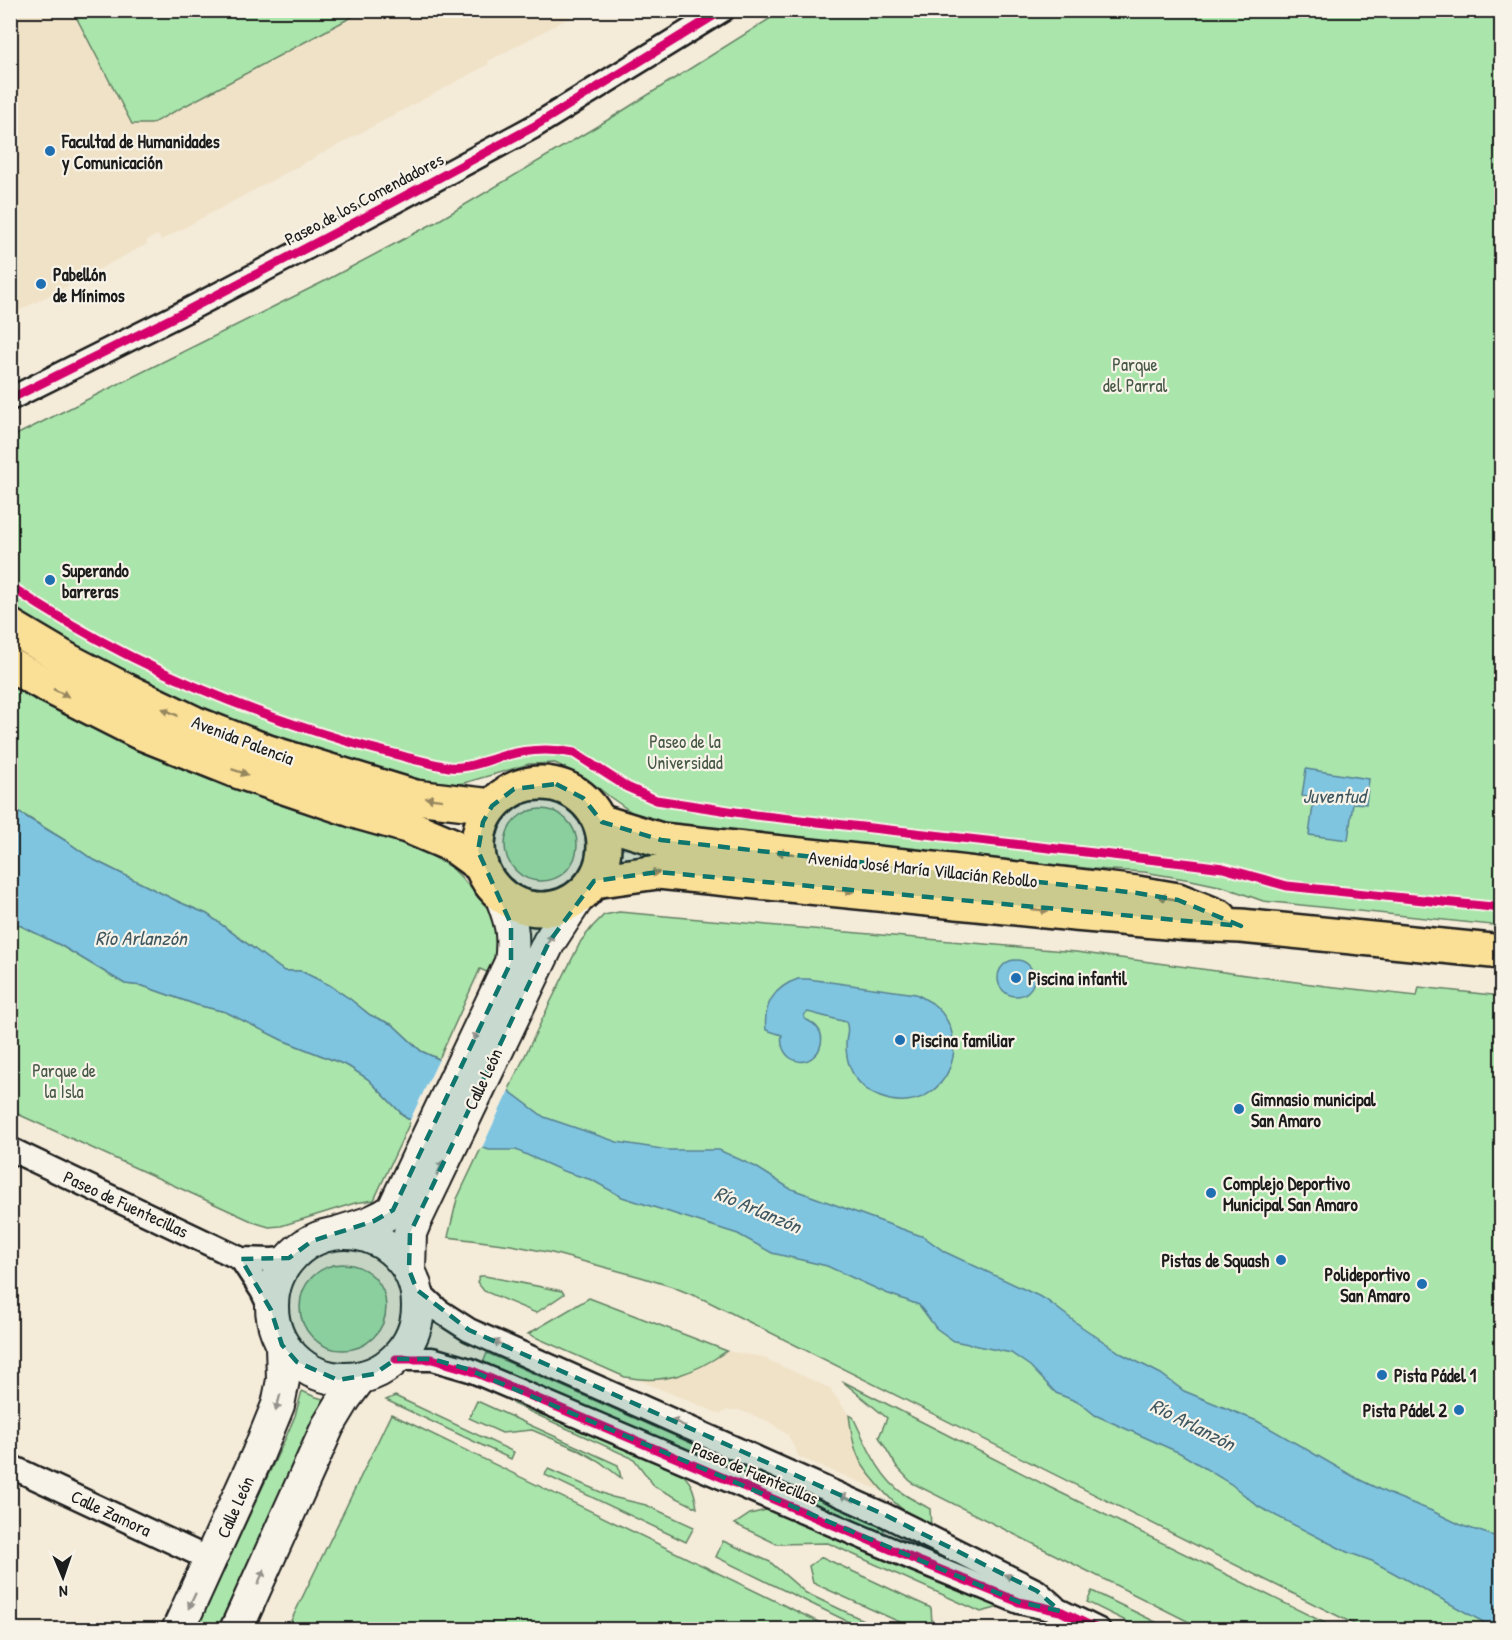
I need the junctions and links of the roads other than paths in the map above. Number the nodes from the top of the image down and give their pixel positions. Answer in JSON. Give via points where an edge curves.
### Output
{"nodes":[{"id":1,"x":723,"y":10,"type":"edge"},
{"id":2,"x":10,"y":399,"type":"edge"},
{"id":3,"x":10,"y":626,"type":"edge"},
{"id":4,"x":10,"y":665,"type":"edge"},
{"id":5,"x":492,"y":806,"type":"junction"},
{"id":6,"x":602,"y":822,"type":"junction"},
{"id":7,"x":481,"y":866,"type":"junction"},
{"id":8,"x":586,"y":889,"type":"junction"},
{"id":9,"x":501,"y":895,"type":"junction"},
{"id":10,"x":1241,"y":926,"type":"junction"},
{"id":11,"x":1502,"y":952,"type":"edge"},
{"id":12,"x":514,"y":985,"type":"junction"},
{"id":13,"x":10,"y":1149,"type":"edge"},
{"id":14,"x":404,"y":1215,"type":"junction"},
{"id":15,"x":334,"y":1234,"type":"junction"},
{"id":16,"x":290,"y":1258,"type":"junction"},
{"id":17,"x":241,"y":1259,"type":"junction"},
{"id":18,"x":413,"y":1280,"type":"junction"},
{"id":19,"x":271,"y":1310,"type":"junction"},
{"id":20,"x":282,"y":1345,"type":"junction"},
{"id":21,"x":396,"y":1359,"type":"junction"},
{"id":22,"x":360,"y":1378,"type":"junction"},
{"id":23,"x":10,"y":1466,"type":"edge"},
{"id":24,"x":211,"y":1560,"type":"junction"},
{"id":25,"x":1060,"y":1611,"type":"junction"},
{"id":26,"x":178,"y":1629,"type":"edge"},
{"id":27,"x":236,"y":1629,"type":"edge"},
{"id":28,"x":1099,"y":1629,"type":"edge"}],
"edges":[{"from":1,"to":2,"type":"street","name":"Paseo de los Comendadores","via":[[533,127]]},
{"from":5,"to":3,"type":"highway","name":"Avenida Palencia","one_way":true,"via":[[415,797],[268,752],[123,689]]},
{"from":4,"to":7,"type":"highway","name":"Avenida Palencia","one_way":true,"via":[[139,732],[234,770],[407,826],[452,845]]},
{"from":5,"to":6,"type":"highway","via":[[514,789],[530,783],[550,783],[583,798]]},
{"from":5,"to":7,"type":"highway","via":[[478,836]]},
{"from":6,"to":8,"type":"highway","via":[[604,855]]},
{"from":10,"to":6,"type":"highway","name":"Avenida José María Villacián Rebollo","one_way":true,"via":[[1178,900],[1137,893],[661,840]]},
{"from":7,"to":9,"type":"highway"},
{"from":8,"to":9,"type":"highway","via":[[568,903],[543,909],[518,904]]},
{"from":8,"to":10,"type":"highway","name":"Avenida José María Villacián Rebollo","one_way":true,"via":[[658,872]]},
{"from":12,"to":8,"type":"main road","name":"Calle León","one_way":true},
{"from":9,"to":12,"type":"main road","name":"Calle León","via":[[512,924]]},
{"from":10,"to":11,"type":"highway","name":"Avenida José María Villacián Rebollo"},
{"from":12,"to":14,"type":"main road","name":"Calle León"},
{"from":13,"to":17,"type":"street","name":"Paseo de Fuentecillas"},
{"from":14,"to":15,"type":"main road"},
{"from":14,"to":18,"type":"main road","name":"Calle León","via":[[410,1233]]},
{"from":15,"to":16,"type":"main road","via":[[312,1240]]},
{"from":15,"to":18,"type":"main road","via":[[363,1236],[384,1245],[397,1255]]},
{"from":16,"to":17,"type":"street","name":"Paseo de Fuentecillas"},
{"from":16,"to":19,"type":"main road","via":[[275,1282]]},
{"from":17,"to":19,"type":"street"},
{"from":18,"to":21,"type":"main road","via":[[418,1317],[411,1339]]},
{"from":25,"to":18,"type":"street","name":"Paseo de Fuentecillas","one_way":true,"via":[[1037,1591],[885,1515],[469,1330],[438,1310]]},
{"from":19,"to":20,"type":"main road"},
{"from":20,"to":22,"type":"main road","via":[[297,1362],[316,1374],[338,1380]]},
{"from":20,"to":24,"type":"main road","name":"Calle León","one_way":true,"via":[[283,1380],[278,1405]]},
{"from":21,"to":22,"type":"main road"},
{"from":21,"to":25,"type":"street","name":"Paseo de Fuentecillas","via":[[432,1359],[470,1370],[906,1556],[1019,1602]]},
{"from":27,"to":22,"type":"main road","one_way":true,"via":[[328,1426]]},
{"from":23,"to":24,"type":"street","name":"Calle Zamora"},
{"from":24,"to":26,"type":"main road","name":"Calle León","one_way":true},
{"from":25,"to":28,"type":"street","name":"Paseo de Fuentecillas"}]}
